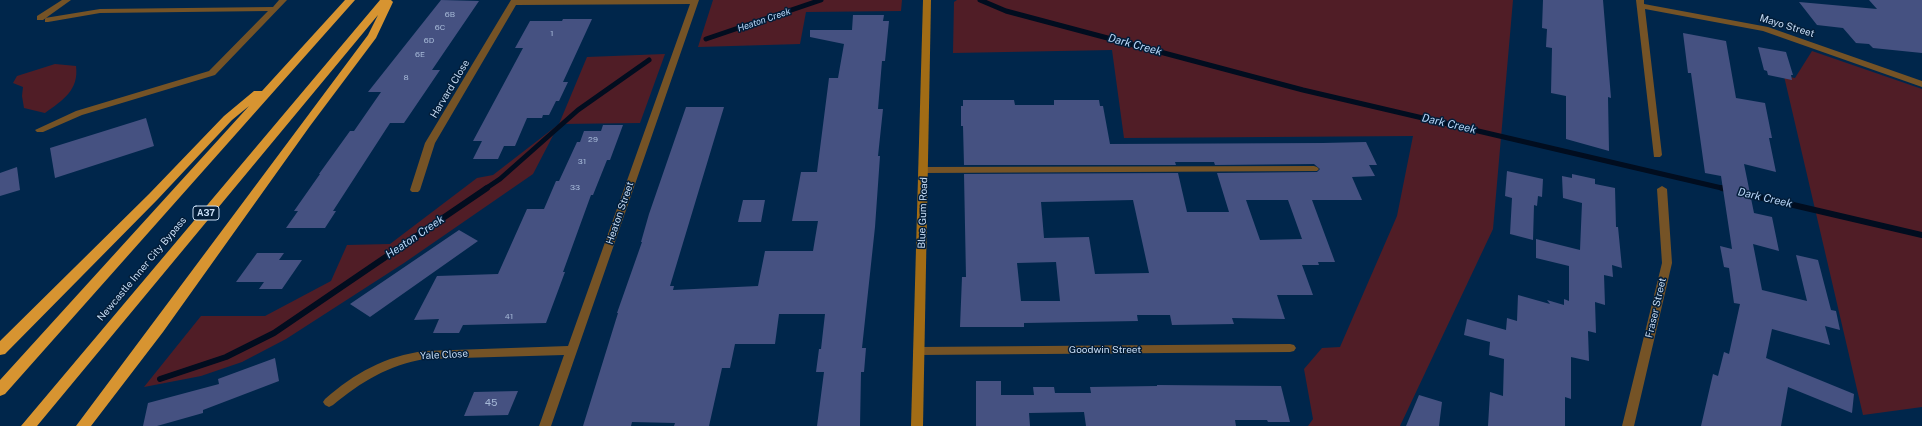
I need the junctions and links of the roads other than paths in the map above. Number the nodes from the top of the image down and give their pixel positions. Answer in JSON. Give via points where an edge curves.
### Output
{"nodes":[{"id":1,"x":67,"y":0,"type":"edge"},
{"id":2,"x":283,"y":0,"type":"edge"},
{"id":3,"x":350,"y":0,"type":"edge"},
{"id":4,"x":385,"y":0,"type":"edge"},
{"id":5,"x":389,"y":0,"type":"edge"},
{"id":6,"x":928,"y":0,"type":"edge"},
{"id":7,"x":695,"y":1,"type":"edge"},
{"id":8,"x":515,"y":2,"type":"edge"},
{"id":9,"x":1640,"y":3,"type":"edge"},
{"id":10,"x":275,"y":9,"type":"junction"},
{"id":11,"x":292,"y":64,"type":"junction"},
{"id":12,"x":1922,"y":84,"type":"edge"},
{"id":13,"x":40,"y":130,"type":"dead end"},
{"id":14,"x":1657,"y":155,"type":"dead end"},
{"id":15,"x":1314,"y":169,"type":"dead end"},
{"id":16,"x":924,"y":170,"type":"junction"},
{"id":17,"x":1662,"y":189,"type":"dead end"},
{"id":18,"x":415,"y":190,"type":"dead end"},
{"id":19,"x":1290,"y":348,"type":"dead end"},
{"id":20,"x":0,"y":350,"type":"edge"},
{"id":21,"x":572,"y":350,"type":"junction"},
{"id":22,"x":919,"y":351,"type":"junction"},
{"id":23,"x":0,"y":390,"type":"edge"},
{"id":24,"x":329,"y":402,"type":"dead end"},
{"id":25,"x":28,"y":426,"type":"edge"},
{"id":26,"x":83,"y":426,"type":"edge"},
{"id":27,"x":545,"y":426,"type":"edge"},
{"id":28,"x":917,"y":426,"type":"edge"},
{"id":29,"x":1628,"y":426,"type":"edge"}],
"edges":[{"from":1,"to":10,"type":"street","via":[[44,19],[107,10]]},
{"from":2,"to":10,"type":"street"},
{"from":3,"to":11,"type":"highway"},
{"from":4,"to":25,"type":"highway","name":"Newcastle Inner City Bypass","number":"A37"},
{"from":5,"to":26,"type":"highway","via":[[374,36]]},
{"from":6,"to":16,"type":"main road","name":"Blue Gum Road"},
{"from":7,"to":8,"type":"street","name":"Harvard Close"},
{"from":7,"to":21,"type":"street","name":"Heaton Street"},
{"from":8,"to":18,"type":"street","name":"Harvard Close","via":[[430,143]]},
{"from":9,"to":12,"type":"street","name":"Mayo Street","via":[[1765,29]]},
{"from":9,"to":14,"type":"street"},
{"from":10,"to":13,"type":"street","via":[[212,73],[79,113]]},
{"from":11,"to":20,"type":"highway","via":[[228,118]]},
{"from":11,"to":23,"type":"highway"},
{"from":15,"to":16,"type":"street"},
{"from":16,"to":22,"type":"main road","name":"Blue Gum Road"},
{"from":17,"to":29,"type":"street","name":"Fraser Street","via":[[1667,262]]},
{"from":19,"to":22,"type":"street","name":"Goodwin Street"},
{"from":21,"to":24,"type":"street","name":"Yale Close","via":[[424,355],[408,358],[362,375]]},
{"from":21,"to":27,"type":"street","name":"Heaton Street"},
{"from":22,"to":28,"type":"main road","name":"Blue Gum Road"}]}
